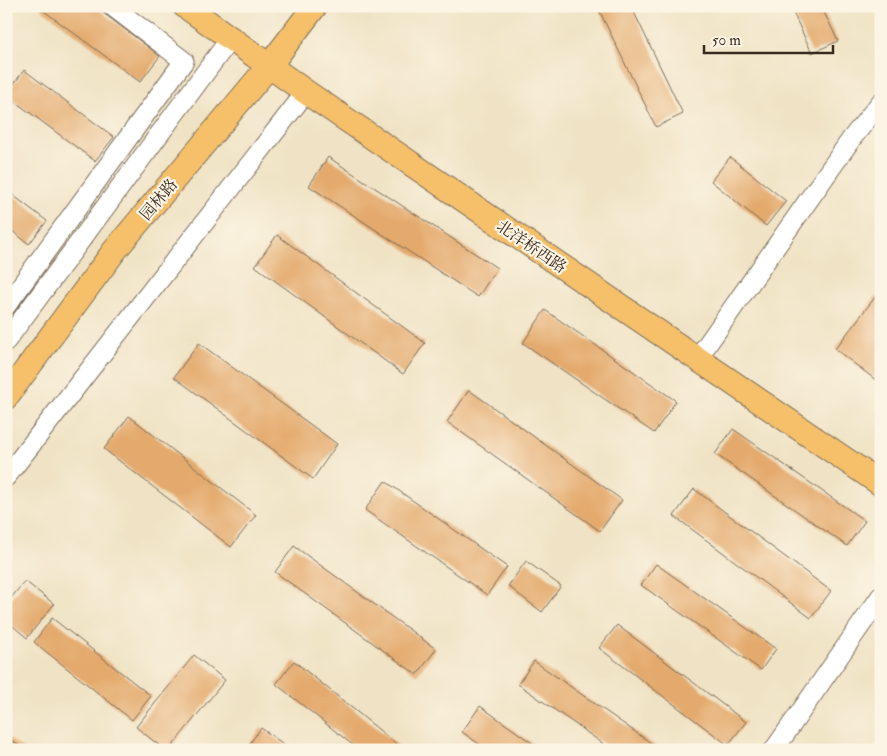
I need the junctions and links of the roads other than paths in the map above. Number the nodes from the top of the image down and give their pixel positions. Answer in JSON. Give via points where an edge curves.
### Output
{"nodes":[{"id":1,"x":112,"y":6,"type":"edge"},
{"id":2,"x":185,"y":6,"type":"edge"},
{"id":3,"x":315,"y":6,"type":"edge"},
{"id":4,"x":230,"y":39,"type":"junction"},
{"id":5,"x":269,"y":66,"type":"junction"},
{"id":6,"x":306,"y":92,"type":"junction"},
{"id":7,"x":881,"y":102,"type":"edge"},
{"id":8,"x":6,"y":306,"type":"edge"},
{"id":9,"x":6,"y":341,"type":"edge"},
{"id":10,"x":697,"y":359,"type":"junction"},
{"id":11,"x":6,"y":397,"type":"edge"},
{"id":12,"x":6,"y":477,"type":"edge"},
{"id":13,"x":881,"y":484,"type":"edge"},
{"id":14,"x":881,"y":596,"type":"edge"},
{"id":15,"x":774,"y":750,"type":"edge"}],
"edges":[{"from":1,"to":8,"type":"street","via":[[184,61]]},
{"from":2,"to":4,"type":"main road","name":"北洋桥西路"},
{"from":3,"to":5,"type":"main road","name":"园林路"},
{"from":4,"to":5,"type":"main road","name":"北洋桥西路"},
{"from":4,"to":9,"type":"street"},
{"from":5,"to":6,"type":"main road","name":"北洋桥西路"},
{"from":5,"to":11,"type":"main road","name":"园林路","via":[[115,250]]},
{"from":6,"to":10,"type":"main road","name":"北洋桥西路"},
{"from":6,"to":12,"type":"street"},
{"from":7,"to":10,"type":"street","via":[[852,138]]},
{"from":10,"to":13,"type":"main road","name":"北洋桥西路"},
{"from":14,"to":15,"type":"street"}]}
